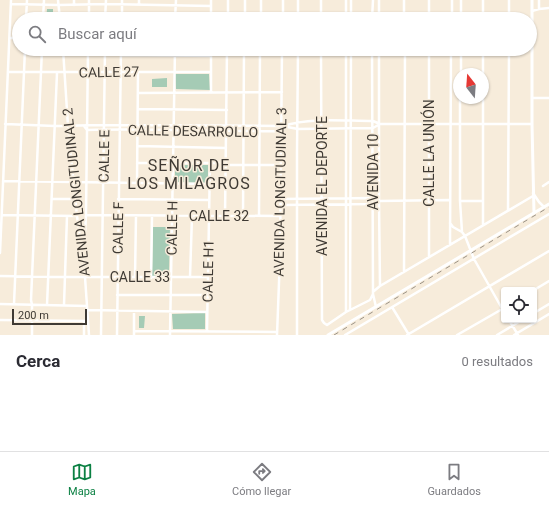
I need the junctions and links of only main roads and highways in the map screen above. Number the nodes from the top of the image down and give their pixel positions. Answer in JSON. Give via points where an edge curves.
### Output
{"nodes":[{"id":1,"x":532,"y":0,"type":"edge"},
{"id":2,"x":532,"y":12,"type":"edge"},
{"id":3,"x":531,"y":56,"type":"edge"},
{"id":4,"x":549,"y":204,"type":"edge"},
{"id":5,"x":534,"y":213,"type":"junction"},
{"id":6,"x":328,"y":335,"type":"edge"}],
"edges":[{"from":1,"to":2,"type":"main road"},
{"from":3,"to":5,"type":"main road"},
{"from":4,"to":5,"type":"main road"},
{"from":5,"to":6,"type":"main road"}]}
